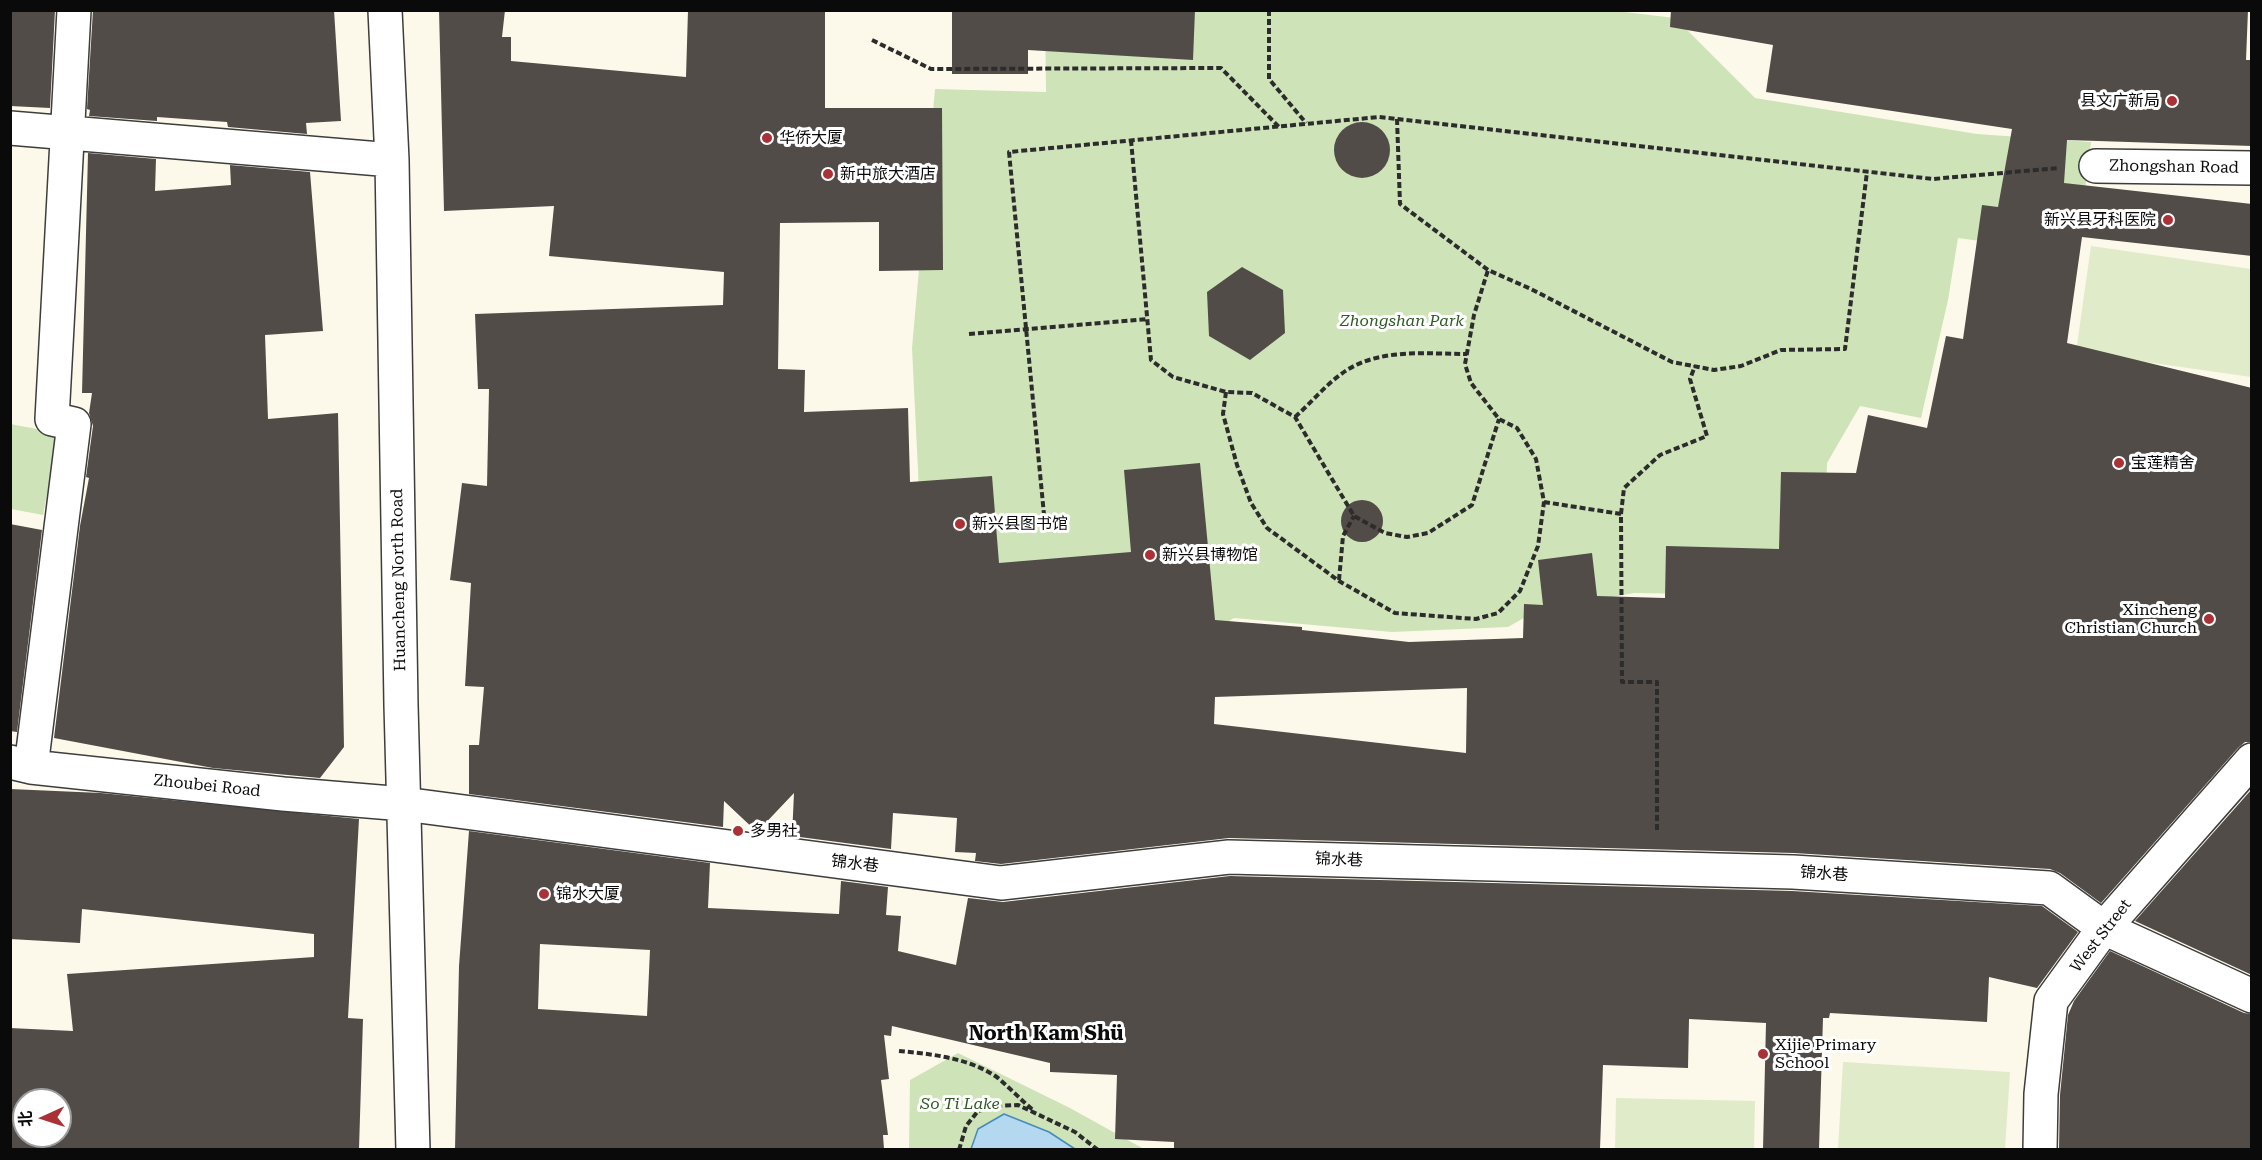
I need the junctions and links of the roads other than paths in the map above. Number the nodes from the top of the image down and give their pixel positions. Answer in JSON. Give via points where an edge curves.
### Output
{"nodes":[{"id":1,"x":74,"y":10,"type":"edge"},
{"id":2,"x":385,"y":10,"type":"edge"},
{"id":3,"x":10,"y":128,"type":"edge"},
{"id":4,"x":67,"y":133,"type":"junction"},
{"id":5,"x":392,"y":160,"type":"junction"},
{"id":6,"x":2096,"y":166,"type":"dead end"},
{"id":7,"x":2252,"y":168,"type":"edge"},
{"id":8,"x":2252,"y":760,"type":"edge"},
{"id":9,"x":21,"y":765,"type":"edge"},
{"id":10,"x":404,"y":804,"type":"junction"},
{"id":11,"x":2104,"y":928,"type":"junction"},
{"id":12,"x":2252,"y":996,"type":"edge"},
{"id":13,"x":412,"y":1149,"type":"edge"},
{"id":14,"x":2040,"y":1149,"type":"edge"}],
"edges":[{"from":1,"to":4,"type":"street"},
{"from":2,"to":5,"type":"street","name":"Huancheng North Road"},
{"from":3,"to":4,"type":"street"},
{"from":4,"to":5,"type":"street"},
{"from":4,"to":9,"type":"street","via":[[52,419],[74,424]]},
{"from":5,"to":10,"type":"street","name":"Huancheng North Road"},
{"from":6,"to":7,"type":"street","name":"Zhongshan Road"},
{"from":8,"to":11,"type":"street","name":"West Street"},
{"from":9,"to":10,"type":"street","name":"Zhoubei Road"},
{"from":10,"to":11,"type":"street","name":"锦水巷","via":[[1001,883],[1229,857],[1793,872],[2049,888]]},
{"from":10,"to":13,"type":"street","name":"Huancheng North Road"},
{"from":11,"to":12,"type":"street","name":"锦水巷"},
{"from":11,"to":14,"type":"street","name":"West Street","via":[[2051,1001],[2041,1094]]}]}
